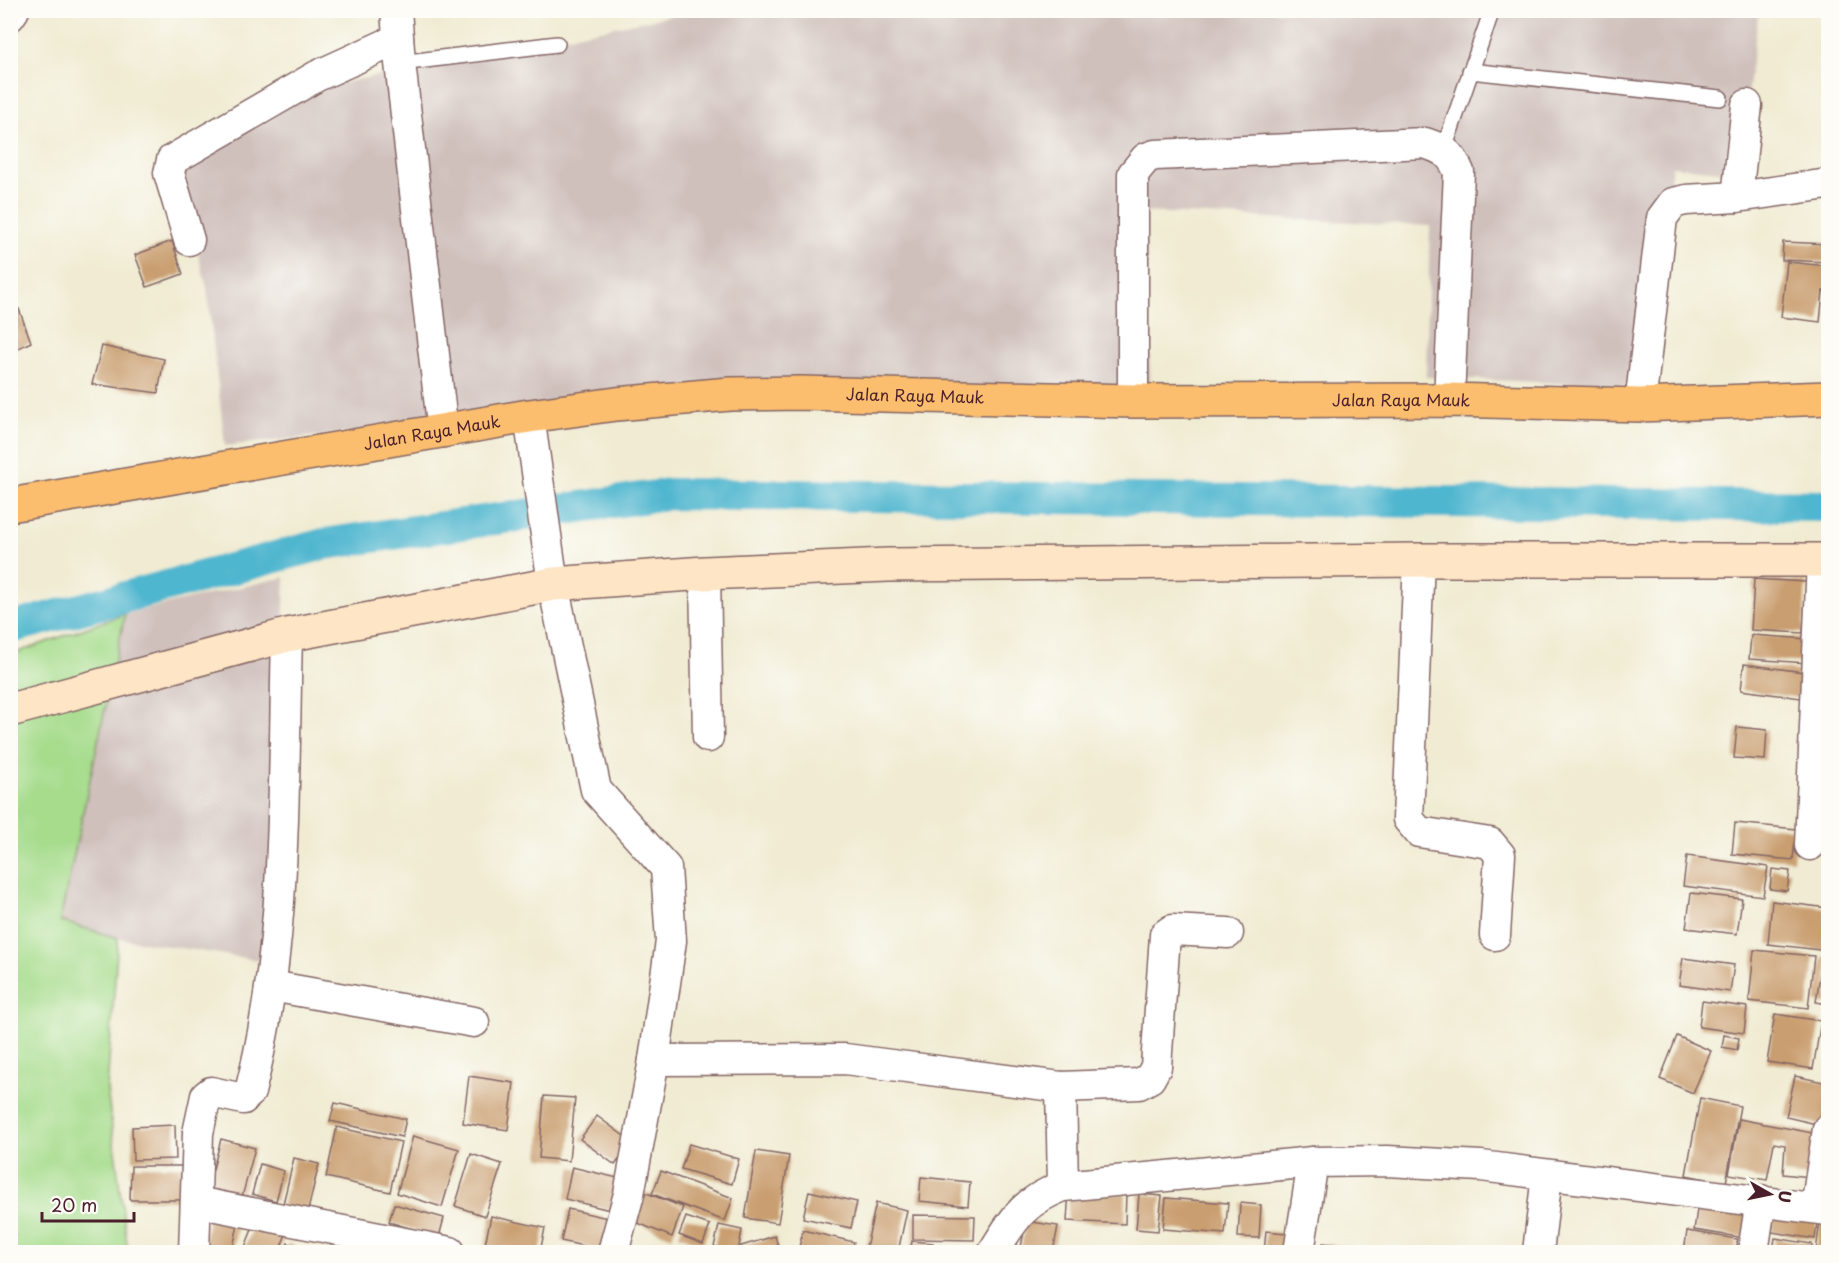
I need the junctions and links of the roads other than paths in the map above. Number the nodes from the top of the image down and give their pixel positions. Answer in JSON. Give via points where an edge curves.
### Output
{"nodes":[{"id":1,"x":14,"y":10,"type":"edge"},
{"id":2,"x":1492,"y":10,"type":"edge"},
{"id":3,"x":10,"y":16,"type":"edge"},
{"id":4,"x":398,"y":38,"type":"edge"},
{"id":5,"x":557,"y":44,"type":"dead end"},
{"id":6,"x":1470,"y":71,"type":"junction"},
{"id":7,"x":1733,"y":102,"type":"joint"},
{"id":8,"x":1444,"y":149,"type":"junction"},
{"id":9,"x":1828,"y":184,"type":"edge"},
{"id":10,"x":1737,"y":197,"type":"junction"},
{"id":11,"x":189,"y":240,"type":"dead end"},
{"id":12,"x":1828,"y":398,"type":"edge"},
{"id":13,"x":1133,"y":400,"type":"junction"},
{"id":14,"x":1449,"y":400,"type":"junction"},
{"id":15,"x":1640,"y":405,"type":"junction"},
{"id":16,"x":530,"y":428,"type":"junction"},
{"id":17,"x":443,"y":432,"type":"junction"},
{"id":18,"x":10,"y":505,"type":"edge"},
{"id":19,"x":1419,"y":560,"type":"junction"},
{"id":20,"x":1825,"y":560,"type":"edge"},
{"id":21,"x":705,"y":573,"type":"junction"},
{"id":22,"x":552,"y":576,"type":"junction"},
{"id":23,"x":287,"y":635,"type":"junction"},
{"id":24,"x":10,"y":710,"type":"edge"},
{"id":25,"x":708,"y":737,"type":"dead end"},
{"id":26,"x":1810,"y":844,"type":"dead end"},
{"id":27,"x":1228,"y":933,"type":"dead end"},
{"id":28,"x":1495,"y":935,"type":"dead end"},
{"id":29,"x":271,"y":986,"type":"junction"},
{"id":30,"x":474,"y":1022,"type":"dead end"},
{"id":31,"x":654,"y":1060,"type":"junction"},
{"id":32,"x":1061,"y":1087,"type":"junction"},
{"id":33,"x":1828,"y":1129,"type":"edge"},
{"id":34,"x":1313,"y":1162,"type":"junction"},
{"id":35,"x":1547,"y":1175,"type":"junction"},
{"id":36,"x":1064,"y":1186,"type":"junction"},
{"id":37,"x":1761,"y":1200,"type":"junction"},
{"id":38,"x":196,"y":1202,"type":"junction"},
{"id":39,"x":1822,"y":1209,"type":"edge"},
{"id":40,"x":194,"y":1252,"type":"edge"},
{"id":41,"x":450,"y":1252,"type":"edge"},
{"id":42,"x":613,"y":1252,"type":"edge"},
{"id":43,"x":993,"y":1252,"type":"edge"},
{"id":44,"x":1299,"y":1252,"type":"edge"},
{"id":45,"x":1538,"y":1252,"type":"edge"},
{"id":46,"x":1753,"y":1252,"type":"edge"}],
"edges":[{"from":1,"to":3,"type":"street"},
{"from":2,"to":6,"type":"lane"},
{"from":4,"to":5,"type":"lane"},
{"from":4,"to":11,"type":"street","via":[[316,76],[172,160],[169,173]]},
{"from":4,"to":17,"type":"street"},
{"from":6,"to":7,"type":"lane"},
{"from":6,"to":8,"type":"lane"},
{"from":7,"to":10,"type":"street"},
{"from":8,"to":13,"type":"street","via":[[1425,143],[1146,158],[1133,174]]},
{"from":8,"to":14,"type":"street","via":[[1459,171]]},
{"from":9,"to":10,"type":"street"},
{"from":10,"to":15,"type":"street","via":[[1673,203],[1662,218]]},
{"from":12,"to":15,"type":"main road","name":"Jalan Raya Mauk"},
{"from":13,"to":14,"type":"main road","name":"Jalan Raya Mauk"},
{"from":13,"to":16,"type":"main road","name":"Jalan Raya Mauk","via":[[730,394],[616,404]]},
{"from":14,"to":15,"type":"main road","name":"Jalan Raya Mauk"},
{"from":16,"to":17,"type":"main road","name":"Jalan Raya Mauk"},
{"from":16,"to":22,"type":"street"},
{"from":17,"to":18,"type":"main road","name":"Jalan Raya Mauk"},
{"from":19,"to":20,"type":"street"},
{"from":19,"to":21,"type":"street","via":[[888,565]]},
{"from":19,"to":28,"type":"street","via":[[1408,819],[1419,832],[1496,847],[1500,855]]},
{"from":20,"to":26,"type":"street"},
{"from":21,"to":22,"type":"street"},
{"from":21,"to":25,"type":"street"},
{"from":22,"to":23,"type":"street"},
{"from":22,"to":31,"type":"street","via":[[596,790],[666,868],[670,941]]},
{"from":23,"to":24,"type":"street"},
{"from":23,"to":29,"type":"street","via":[[280,904]]},
{"from":27,"to":32,"type":"street","via":[[1172,930],[1165,935],[1156,1067],[1150,1078],[1139,1084]]},
{"from":29,"to":30,"type":"street"},
{"from":29,"to":38,"type":"street","via":[[250,1092],[243,1099],[211,1092],[206,1096],[198,1133]]},
{"from":31,"to":32,"type":"street","via":[[845,1059]]},
{"from":31,"to":42,"type":"street","via":[[629,1194]]},
{"from":32,"to":36,"type":"street"},
{"from":33,"to":39,"type":"street"},
{"from":34,"to":35,"type":"street","via":[[1481,1166]]},
{"from":34,"to":36,"type":"street"},
{"from":34,"to":44,"type":"street"},
{"from":35,"to":37,"type":"street"},
{"from":35,"to":45,"type":"street"},
{"from":36,"to":43,"type":"street","via":[[1042,1194],[1016,1214]]},
{"from":37,"to":39,"type":"street"},
{"from":37,"to":46,"type":"street"},
{"from":38,"to":40,"type":"street"},
{"from":38,"to":41,"type":"street"}]}
